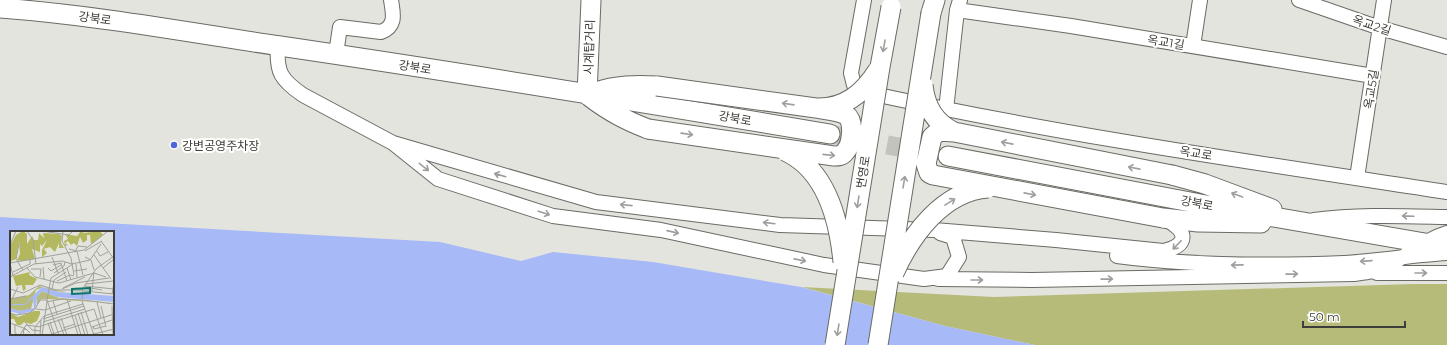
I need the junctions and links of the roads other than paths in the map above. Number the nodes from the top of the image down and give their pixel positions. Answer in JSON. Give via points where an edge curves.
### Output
{"nodes":[{"id":1,"x":391,"y":0,"type":"edge"},
{"id":2,"x":591,"y":0,"type":"edge"},
{"id":3,"x":864,"y":0,"type":"edge"},
{"id":4,"x":1200,"y":0,"type":"edge"},
{"id":5,"x":1299,"y":0,"type":"edge"},
{"id":6,"x":1384,"y":0,"type":"edge"},
{"id":7,"x":892,"y":4,"type":"edge"},
{"id":8,"x":959,"y":5,"type":"edge"},
{"id":9,"x":933,"y":6,"type":"edge"},
{"id":10,"x":0,"y":8,"type":"edge"},
{"id":11,"x":1380,"y":28,"type":"junction"},
{"id":12,"x":278,"y":46,"type":"junction"},
{"id":13,"x":1193,"y":46,"type":"junction"},
{"id":14,"x":1447,"y":47,"type":"edge"},
{"id":15,"x":336,"y":54,"type":"junction"},
{"id":16,"x":880,"y":67,"type":"junction"},
{"id":17,"x":921,"y":74,"type":"junction"},
{"id":18,"x":1373,"y":76,"type":"junction"},
{"id":19,"x":587,"y":95,"type":"junction"},
{"id":20,"x":816,"y":108,"type":"junction"},
{"id":21,"x":946,"y":110,"type":"junction"},
{"id":22,"x":954,"y":132,"type":"junction"},
{"id":23,"x":830,"y":134,"type":"tunnel mouth"},
{"id":24,"x":393,"y":143,"type":"junction"},
{"id":25,"x":776,"y":148,"type":"junction"},
{"id":26,"x":948,"y":156,"type":"dead end"},
{"id":27,"x":1357,"y":178,"type":"junction"},
{"id":28,"x":998,"y":188,"type":"junction"},
{"id":29,"x":1447,"y":192,"type":"edge"},
{"id":30,"x":1447,"y":217,"type":"edge"},
{"id":31,"x":1163,"y":218,"type":"junction"},
{"id":32,"x":1298,"y":222,"type":"junction"},
{"id":33,"x":934,"y":230,"type":"junction"},
{"id":34,"x":1447,"y":233,"type":"edge"},
{"id":35,"x":1423,"y":243,"type":"junction"},
{"id":36,"x":1447,"y":247,"type":"edge"},
{"id":37,"x":1447,"y":252,"type":"edge"},
{"id":38,"x":1401,"y":258,"type":"junction"},
{"id":39,"x":1447,"y":273,"type":"edge"},
{"id":40,"x":1354,"y":274,"type":"junction"},
{"id":41,"x":924,"y":279,"type":"junction"},
{"id":42,"x":845,"y":282,"type":"junction"},
{"id":43,"x":887,"y":289,"type":"junction"},
{"id":44,"x":835,"y":345,"type":"edge"},
{"id":45,"x":878,"y":345,"type":"edge"}],
"edges":[{"from":1,"to":15,"type":"street","via":[[394,16],[387,30],[381,32],[340,27]]},
{"from":2,"to":19,"type":"main road","name":"시계탑거리"},
{"from":3,"to":21,"type":"street","name":"옥교로","via":[[851,73],[854,85],[860,91]]},
{"from":4,"to":13,"type":"street"},
{"from":5,"to":11,"type":"street","name":"옥교2길"},
{"from":6,"to":11,"type":"street","name":"옥교5길"},
{"from":7,"to":16,"type":"main road","name":"번영로","one_way":true,"bridge":true},
{"from":8,"to":13,"type":"street","name":"옥교1길"},
{"from":8,"to":21,"type":"street"},
{"from":9,"to":17,"type":"main road","bridge":true},
{"from":10,"to":12,"type":"main road","name":"강북로","via":[[93,17]]},
{"from":11,"to":14,"type":"street","name":"옥교2길"},
{"from":11,"to":18,"type":"street","name":"옥교5길"},
{"from":12,"to":15,"type":"main road","name":"강북로"},
{"from":12,"to":24,"type":"street","via":[[277,62],[281,75],[291,86],[303,95]]},
{"from":13,"to":18,"type":"street","name":"옥교1길"},
{"from":15,"to":19,"type":"main road","name":"강북로"},
{"from":16,"to":20,"type":"main road","bridge":true,"via":[[866,87],[848,102],[827,108]]},
{"from":16,"to":42,"type":"main road","name":"번영로","one_way":true,"bridge":true},
{"from":17,"to":22,"type":"main road","bridge":true,"via":[[924,95],[930,110],[937,121]]},
{"from":43,"to":17,"type":"main road","one_way":true,"bridge":true},
{"from":18,"to":27,"type":"street","name":"옥교5길"},
{"from":20,"to":19,"type":"main road","one_way":true,"bridge":true,"via":[[657,86],[610,88]]},
{"from":19,"to":23,"type":"main road","name":"강북로"},
{"from":19,"to":25,"type":"main road","one_way":true,"bridge":true,"via":[[608,110],[648,129]]},
{"from":25,"to":20,"type":"main road","one_way":true,"bridge":true,"via":[[834,156],[840,156],[845,152],[850,140],[851,120],[840,112]]},
{"from":21,"to":27,"type":"street","name":"옥교로"},
{"from":22,"to":28,"type":"main road","bridge":true,"via":[[939,131],[932,137],[926,164],[929,173]]},
{"from":32,"to":22,"type":"main road","one_way":true,"bridge":true,"via":[[1268,206],[1172,175]]},
{"from":33,"to":24,"type":"street","one_way":true,"via":[[780,225],[596,202]]},
{"from":24,"to":41,"type":"street","one_way":true,"via":[[438,179],[553,216],[661,230],[824,265]]},
{"from":25,"to":42,"type":"main road","bridge":true,"via":[[798,158],[809,168],[825,191],[840,241]]},
{"from":26,"to":32,"type":"main road","name":"강북로"},
{"from":27,"to":29,"type":"street","name":"옥교로"},
{"from":28,"to":31,"type":"main road","one_way":true,"bridge":true},
{"from":43,"to":28,"type":"main road","one_way":true,"bridge":true,"via":[[906,250],[933,215],[943,206],[970,192]]},
{"from":30,"to":32,"type":"street","one_way":true,"via":[[1360,215]]},
{"from":31,"to":32,"type":"main road","via":[[1232,224]]},
{"from":31,"to":33,"type":"street","one_way":true,"via":[[1176,224],[1182,231],[1183,238],[1179,245],[1164,251]]},
{"from":32,"to":35,"type":"main road","name":"강북로"},
{"from":38,"to":33,"type":"street","one_way":true,"via":[[1344,263],[1191,264]]},
{"from":33,"to":41,"type":"street","via":[[953,237],[959,257],[947,276]]},
{"from":34,"to":35,"type":"street"},
{"from":35,"to":36,"type":"main road","name":"강북로"},
{"from":35,"to":38,"type":"street"},
{"from":37,"to":38,"type":"street"},
{"from":38,"to":40,"type":"street","via":[[1374,271]]},
{"from":40,"to":39,"type":"street","one_way":true},
{"from":41,"to":40,"type":"street","one_way":true,"via":[[1032,280]]},
{"from":42,"to":44,"type":"main road","name":"번영로","one_way":true,"bridge":true},
{"from":43,"to":45,"type":"main road","bridge":true}]}
